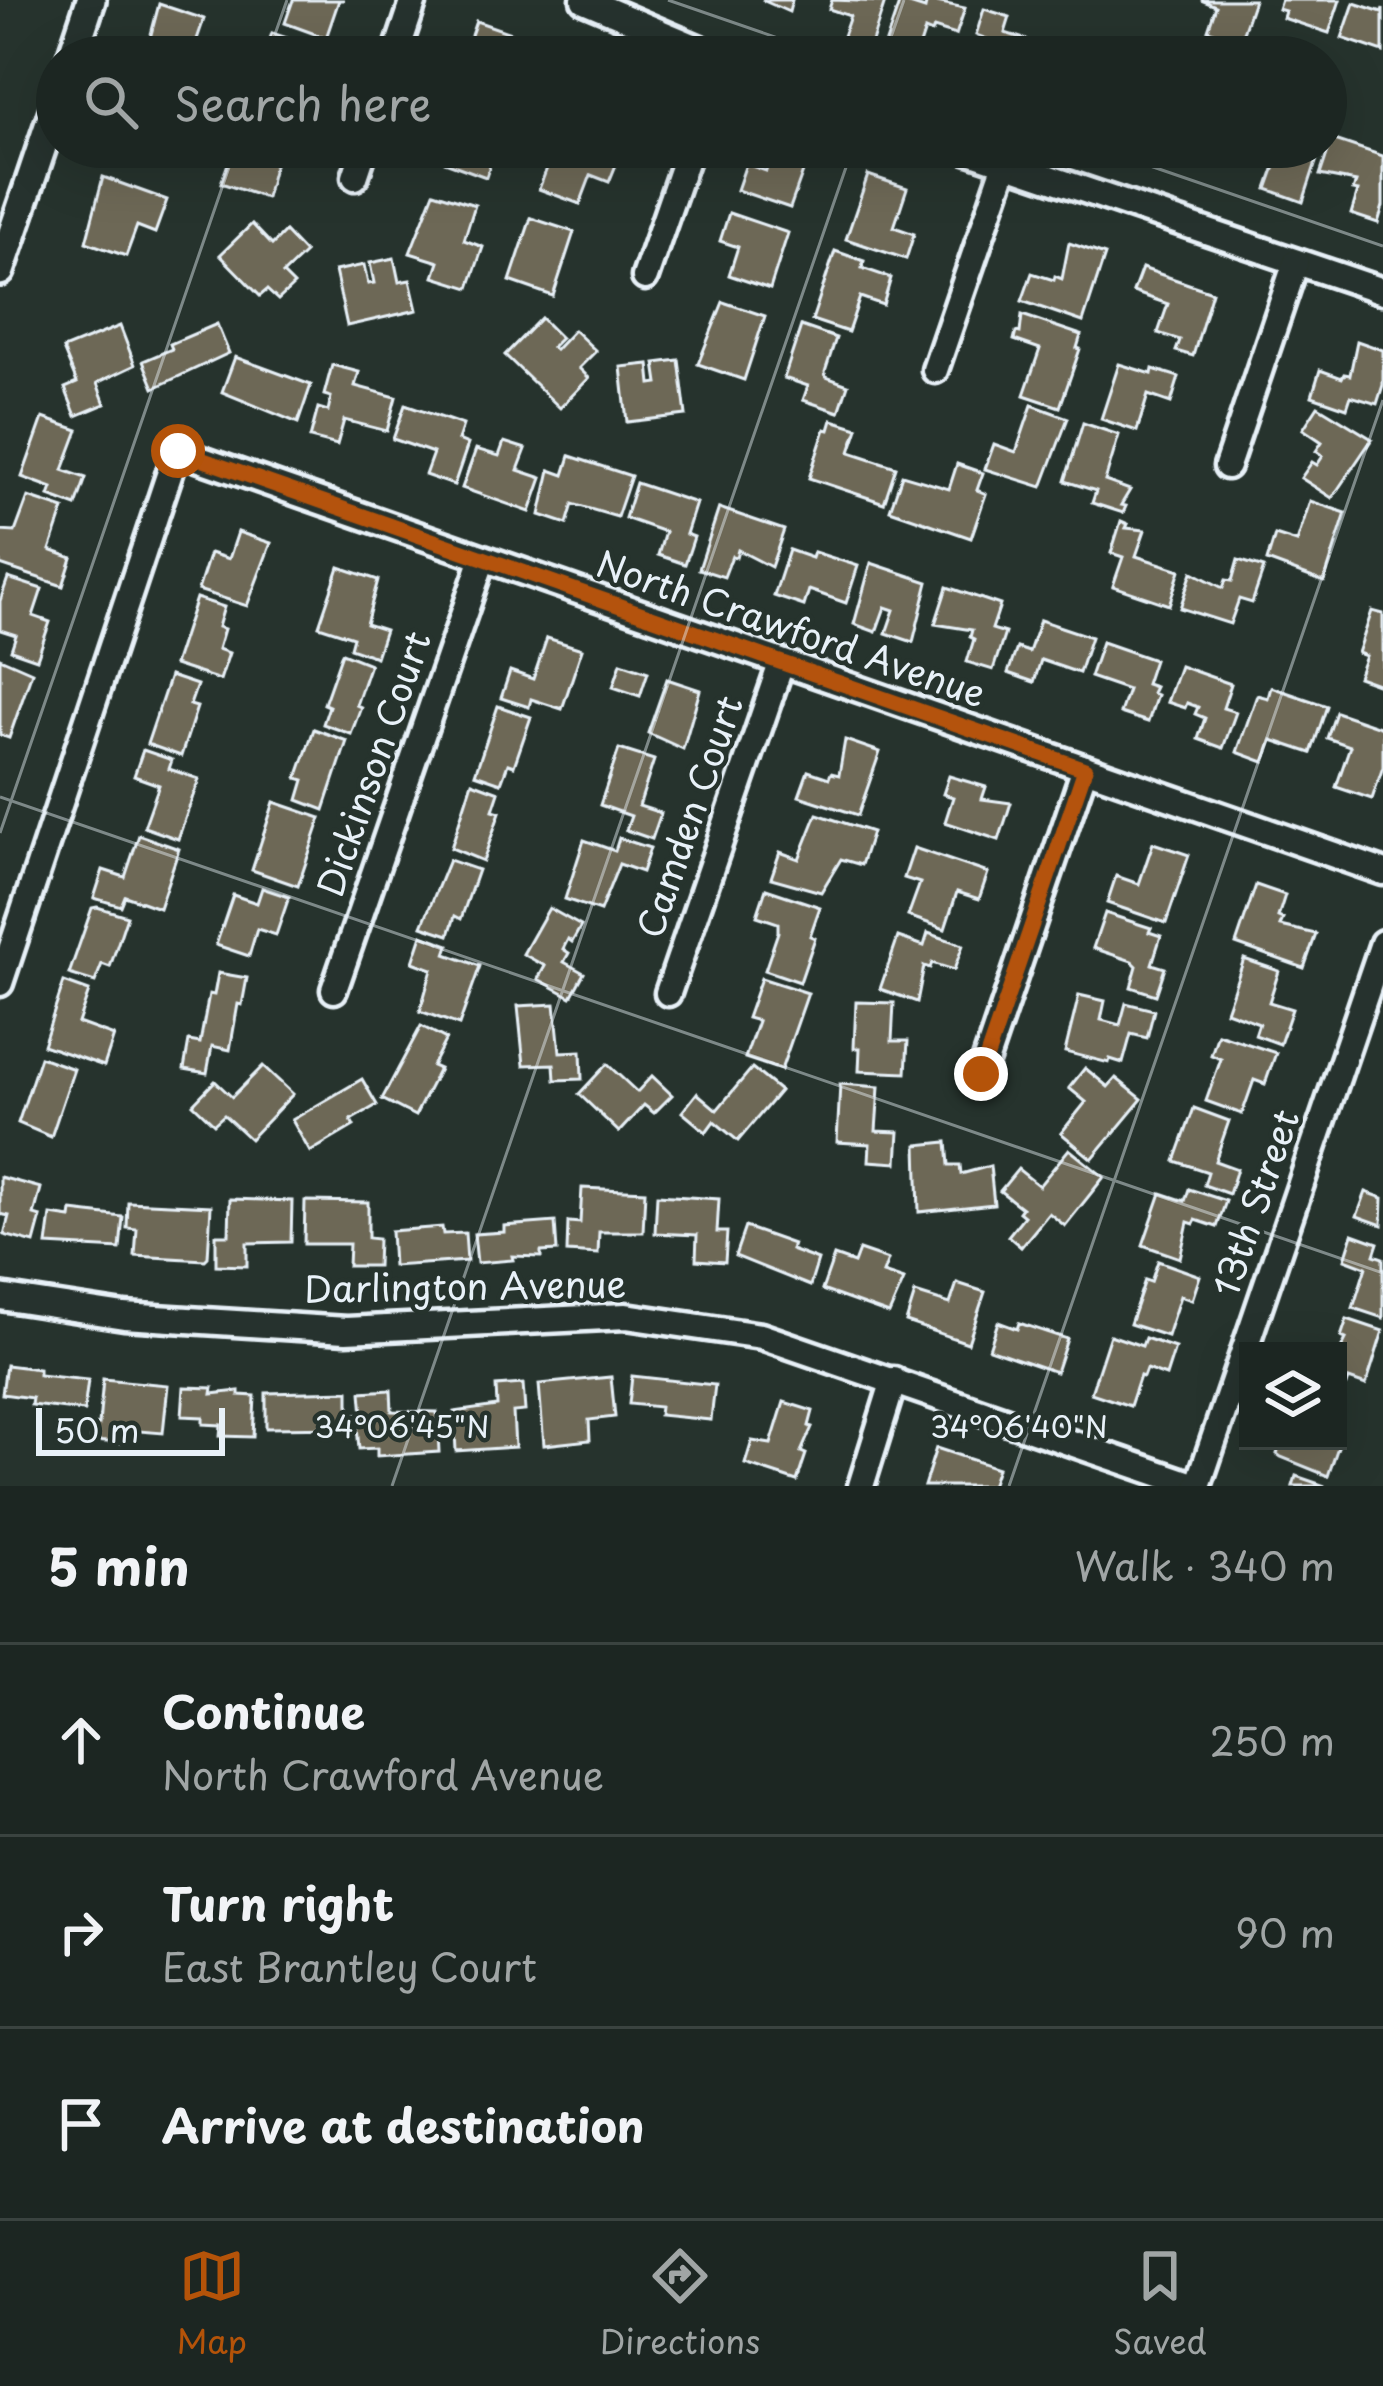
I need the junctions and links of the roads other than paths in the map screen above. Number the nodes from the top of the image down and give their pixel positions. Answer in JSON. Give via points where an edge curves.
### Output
{"nodes":[{"id":1,"x":92,"y":0,"type":"edge"},
{"id":2,"x":414,"y":0,"type":"edge"},
{"id":3,"x":584,"y":0,"type":"edge"},
{"id":4,"x":79,"y":36,"type":"edge"},
{"id":5,"x":402,"y":36,"type":"edge"},
{"id":6,"x":669,"y":36,"type":"edge"},
{"id":7,"x":36,"y":164,"type":"edge"},
{"id":8,"x":358,"y":168,"type":"edge"},
{"id":9,"x":683,"y":168,"type":"edge"},
{"id":10,"x":1005,"y":168,"type":"edge"},
{"id":11,"x":1018,"y":168,"type":"edge"},
{"id":12,"x":355,"y":178,"type":"dead end"},
{"id":13,"x":1296,"y":262,"type":"junction"},
{"id":14,"x":0,"y":271,"type":"edge"},
{"id":15,"x":645,"y":277,"type":"dead end"},
{"id":16,"x":1383,"y":291,"type":"edge"},
{"id":17,"x":934,"y":370,"type":"dead end"},
{"id":18,"x":1227,"y":466,"type":"dead end"},
{"id":19,"x":482,"y":560,"type":"junction"},
{"id":20,"x":781,"y":664,"type":"junction"},
{"id":21,"x":1085,"y":769,"type":"junction"},
{"id":22,"x":1383,"y":872,"type":"edge"},
{"id":23,"x":1383,"y":943,"type":"edge"},
{"id":24,"x":0,"y":983,"type":"edge"},
{"id":25,"x":334,"y":990,"type":"dead end"},
{"id":26,"x":668,"y":993,"type":"dead end"},
{"id":27,"x":981,"y":1074,"type":"dead end"},
{"id":28,"x":0,"y":1297,"type":"edge"},
{"id":29,"x":894,"y":1380,"type":"junction"},
{"id":30,"x":860,"y":1486,"type":"edge"},
{"id":31,"x":1197,"y":1486,"type":"edge"}],
"edges":[{"from":1,"to":4,"type":"street"},
{"from":2,"to":5,"type":"street"},
{"from":3,"to":6,"type":"street"},
{"from":7,"to":14,"type":"street"},
{"from":8,"to":12,"type":"street"},
{"from":9,"to":15,"type":"street"},
{"from":10,"to":17,"type":"street"},
{"from":11,"to":13,"type":"street"},
{"from":13,"to":16,"type":"street"},
{"from":13,"to":18,"type":"street"},
{"from":19,"to":20,"type":"street","name":"North Crawford Avenue"},
{"from":19,"to":24,"type":"street","name":"North Crawford Avenue","via":[[178,451]]},
{"from":19,"to":25,"type":"street","name":"Dickinson Court"},
{"from":20,"to":21,"type":"street","name":"North Crawford Avenue"},
{"from":20,"to":26,"type":"street","name":"Camden Court"},
{"from":21,"to":22,"type":"street","name":"North Crawford Avenue"},
{"from":21,"to":27,"type":"street"},
{"from":23,"to":31,"type":"street","name":"13th Street"},
{"from":28,"to":29,"type":"street","name":"Darlington Avenue","via":[[124,1316],[346,1330],[626,1316],[761,1336]]},
{"from":29,"to":30,"type":"street"},
{"from":29,"to":31,"type":"street","name":"Darlington Avenue"}]}
